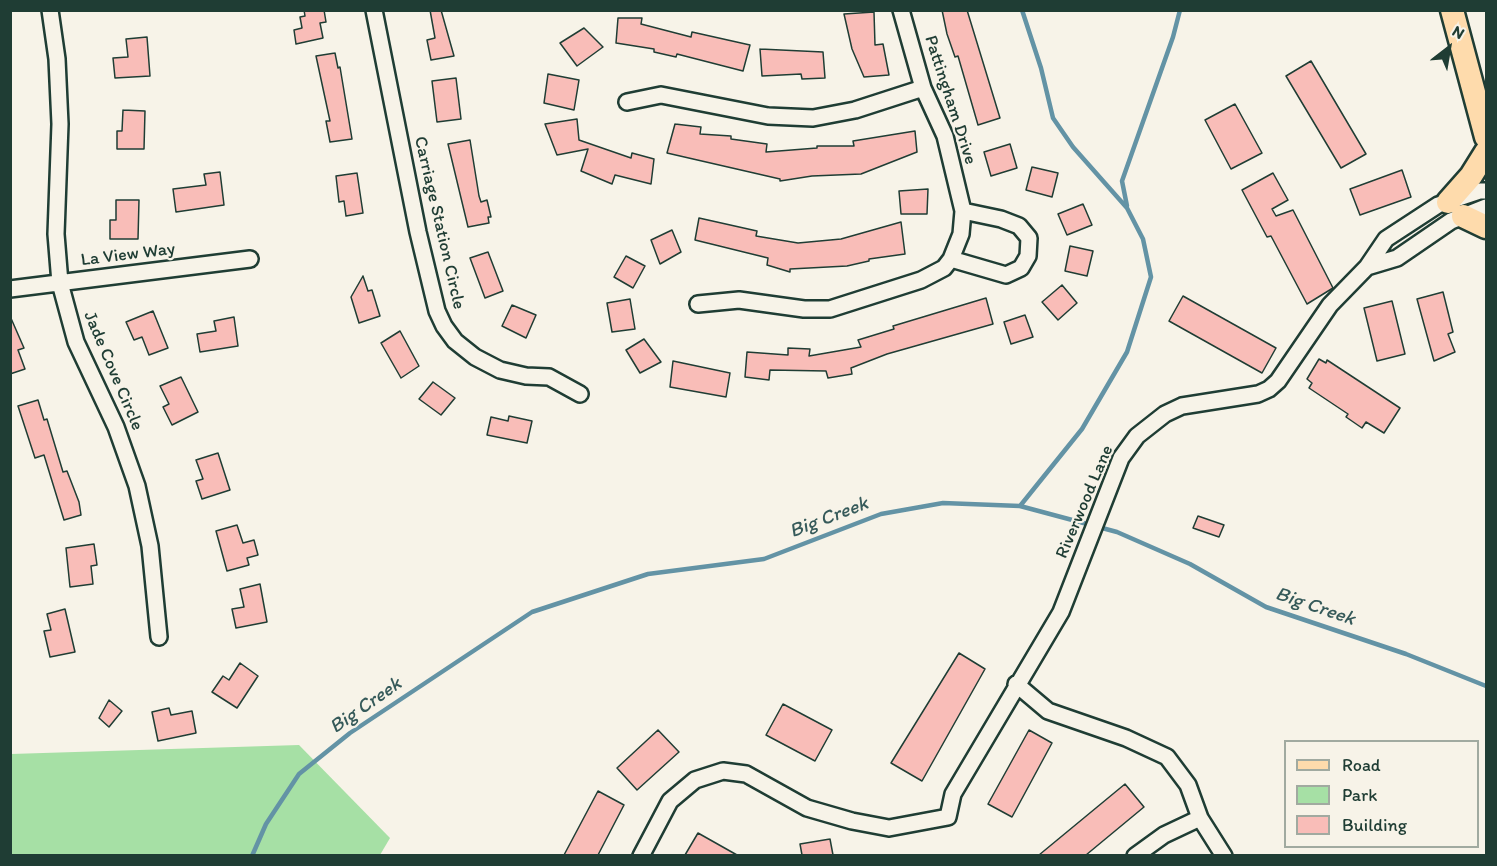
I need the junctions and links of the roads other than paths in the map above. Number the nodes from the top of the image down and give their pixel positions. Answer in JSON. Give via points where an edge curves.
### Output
{"nodes":[{"id":1,"x":50,"y":10,"type":"edge"},
{"id":2,"x":374,"y":10,"type":"edge"},
{"id":3,"x":901,"y":10,"type":"edge"},
{"id":4,"x":1452,"y":10,"type":"edge"},
{"id":5,"x":923,"y":88,"type":"junction"},
{"id":6,"x":627,"y":102,"type":"dead end"},
{"id":7,"x":1486,"y":137,"type":"edge"},
{"id":8,"x":1486,"y":152,"type":"edge"},
{"id":9,"x":1486,"y":191,"type":"edge"},
{"id":10,"x":1486,"y":207,"type":"edge"},
{"id":11,"x":1456,"y":209,"type":"junction"},
{"id":12,"x":963,"y":211,"type":"junction"},
{"id":13,"x":1486,"y":226,"type":"edge"},
{"id":14,"x":249,"y":259,"type":"dead end"},
{"id":15,"x":951,"y":259,"type":"junction"},
{"id":16,"x":1367,"y":267,"type":"junction"},
{"id":17,"x":60,"y":283,"type":"junction"},
{"id":18,"x":10,"y":289,"type":"edge"},
{"id":19,"x":698,"y":304,"type":"dead end"},
{"id":20,"x":580,"y":393,"type":"dead end"},
{"id":21,"x":159,"y":637,"type":"dead end"},
{"id":22,"x":1016,"y":684,"type":"junction"},
{"id":23,"x":1200,"y":818,"type":"junction"},
{"id":24,"x":641,"y":855,"type":"edge"},
{"id":25,"x":1135,"y":855,"type":"edge"},
{"id":26,"x":1224,"y":855,"type":"edge"}],
"edges":[{"from":1,"to":17,"type":"street","name":"Jade Cove Circle","via":[[60,124],[56,234]]},
{"from":2,"to":20,"type":"street","name":"Carriage Station Circle","via":[[418,232],[444,326],[475,357],[500,370],[549,377]]},
{"from":3,"to":5,"type":"street","name":"Pattingham Drive"},
{"from":4,"to":7,"type":"main road"},
{"from":5,"to":6,"type":"street","via":[[855,110],[813,118],[768,116],[661,94]]},
{"from":5,"to":12,"type":"street","name":"Pattingham Drive","via":[[945,136]]},
{"from":8,"to":11,"type":"main road"},
{"from":9,"to":11,"type":"street","name":"Riverwood Lane"},
{"from":10,"to":11,"type":"street","name":"Riverwood Lane"},
{"from":11,"to":13,"type":"main road"},
{"from":11,"to":16,"type":"street","name":"Riverwood Lane","via":[[1439,228],[1397,258]]},
{"from":11,"to":16,"type":"street","name":"Riverwood Lane","via":[[1419,216],[1386,239]]},
{"from":12,"to":15,"type":"street","name":"Pattingham Drive","via":[[961,234]]},
{"from":12,"to":15,"type":"street","via":[[1019,226],[1029,238],[1028,256],[1021,268],[1006,274]]},
{"from":14,"to":17,"type":"street","name":"La View Way"},
{"from":15,"to":19,"type":"street","via":[[944,268],[921,280],[830,309],[739,300]]},
{"from":16,"to":22,"type":"street","name":"Riverwood Lane","via":[[1330,305],[1278,381],[1257,394],[1182,406],[1137,436],[1121,458],[1061,612]]},
{"from":17,"to":18,"type":"street","name":"La View Way"},
{"from":17,"to":21,"type":"street","name":"Jade Cove Circle","via":[[76,342],[117,428],[137,486],[150,546]]},
{"from":22,"to":23,"type":"street","via":[[1048,711],[1167,757],[1188,785]]},
{"from":22,"to":24,"type":"street","name":"Riverwood Lane","via":[[952,794],[948,817],[889,828],[852,821],[807,808],[746,774],[723,771],[695,780],[670,801]]},
{"from":23,"to":25,"type":"street","via":[[1164,835]]},
{"from":23,"to":26,"type":"street"}]}
